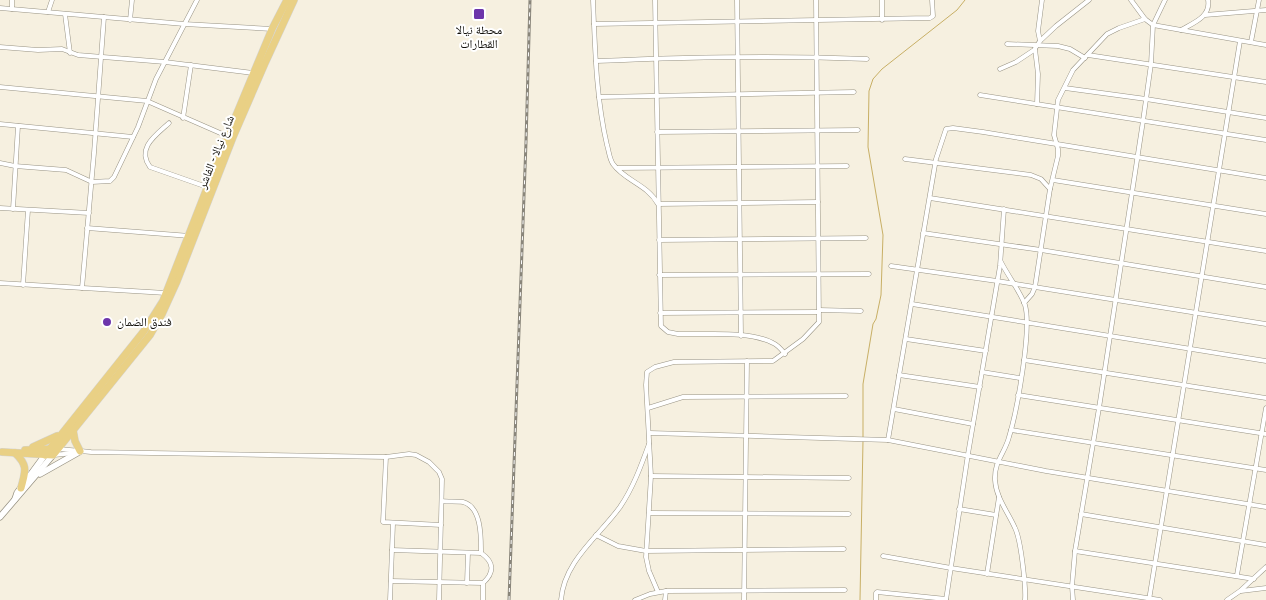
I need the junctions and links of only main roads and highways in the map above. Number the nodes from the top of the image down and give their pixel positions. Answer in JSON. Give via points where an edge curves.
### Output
{"nodes":[{"id":1,"x":291,"y":0,"type":"edge"},
{"id":2,"x":230,"y":137,"type":"junction"},
{"id":3,"x":176,"y":276,"type":"junction"},
{"id":4,"x":160,"y":312,"type":"junction"},
{"id":5,"x":94,"y":400,"type":"junction"},
{"id":6,"x":73,"y":430,"type":"junction"},
{"id":7,"x":62,"y":433,"type":"junction"},
{"id":8,"x":23,"y":450,"type":"junction"},
{"id":9,"x":82,"y":451,"type":"joint"},
{"id":10,"x":1,"y":452,"type":"edge"},
{"id":11,"x":51,"y":452,"type":"junction"},
{"id":12,"x":15,"y":453,"type":"junction"},
{"id":13,"x":36,"y":477,"type":"junction"},
{"id":14,"x":21,"y":488,"type":"junction"},
{"id":15,"x":15,"y":499,"type":"junction"},
{"id":16,"x":0,"y":518,"type":"edge"}],
"edges":[{"from":1,"to":2,"type":"highway","name":"شارع نيالا - الفاشر"},
{"from":1,"to":2,"type":"highway","name":"شارع نيالا - الفاشر","via":[[272,29]]},
{"from":2,"to":3,"type":"highway","name":"شارع نيالا - الفاشر"},
{"from":3,"to":4,"type":"highway","name":"شارع نيالا - الفاشر"},
{"from":3,"to":4,"type":"highway","name":"شارع نيالا - الفاشر"},
{"from":4,"to":5,"type":"highway"},
{"from":5,"to":6,"type":"highway"},
{"from":5,"to":7,"type":"highway"},
{"from":6,"to":9,"type":"highway","via":[[75,442]]},
{"from":6,"to":11,"type":"highway"},
{"from":7,"to":8,"type":"highway"},
{"from":7,"to":11,"type":"highway"},
{"from":8,"to":10,"type":"highway"},
{"from":8,"to":11,"type":"highway"},
{"from":9,"to":13,"type":"main road"},
{"from":10,"to":12,"type":"highway"},
{"from":11,"to":12,"type":"highway"},
{"from":11,"to":13,"type":"main road"},
{"from":11,"to":14,"type":"main road"},
{"from":12,"to":14,"type":"highway","via":[[26,467]]},
{"from":13,"to":15,"type":"main road"},
{"from":14,"to":15,"type":"main road"},
{"from":15,"to":16,"type":"main road"}]}
